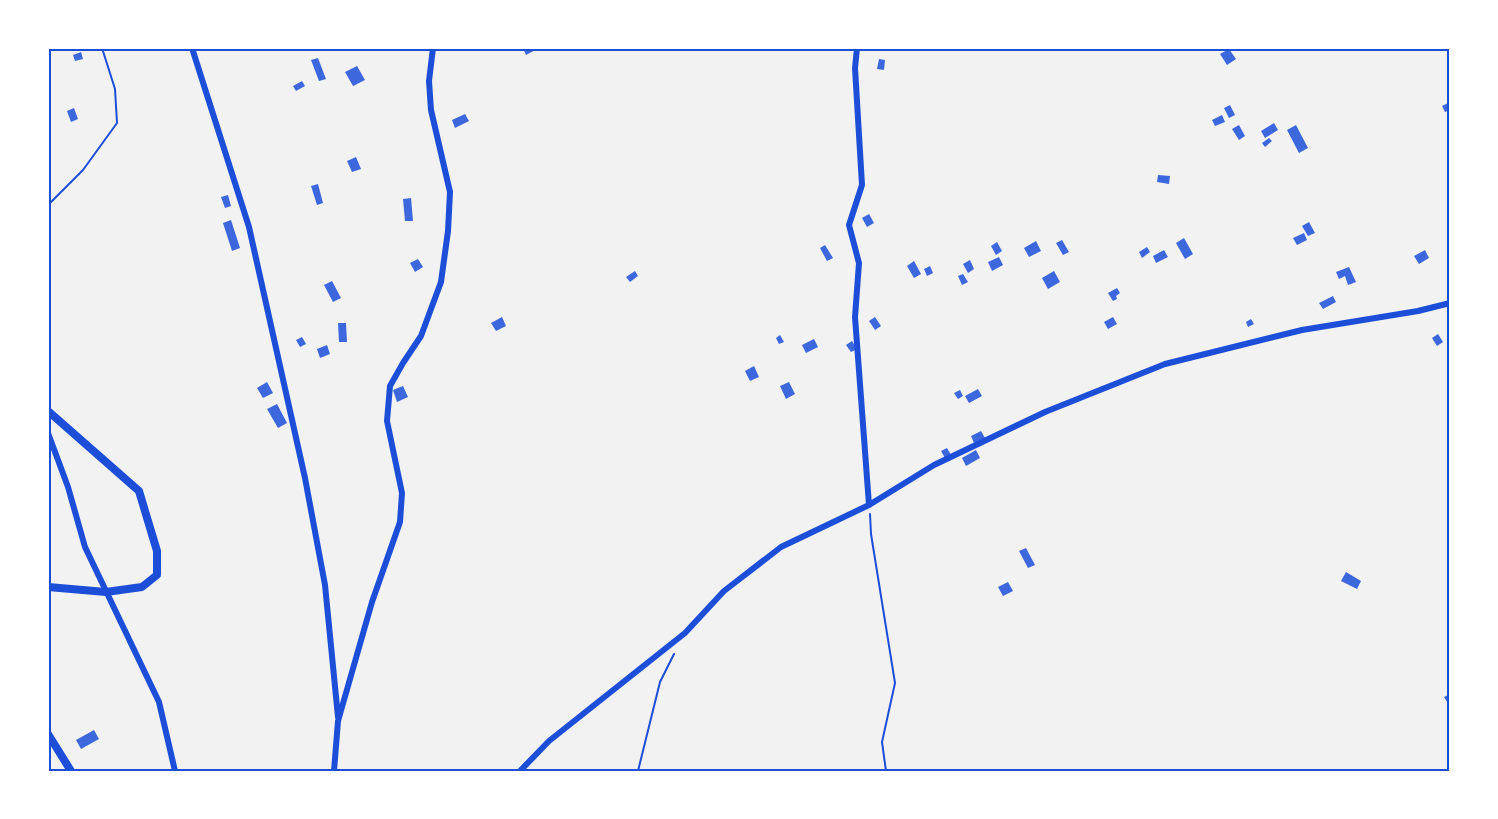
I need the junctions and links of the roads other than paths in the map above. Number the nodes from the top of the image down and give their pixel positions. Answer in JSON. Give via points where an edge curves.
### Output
{"nodes":[{"id":1,"x":192,"y":48,"type":"edge"},
{"id":2,"x":433,"y":48,"type":"edge"},
{"id":3,"x":857,"y":48,"type":"edge"},
{"id":4,"x":1450,"y":303,"type":"edge"},
{"id":5,"x":48,"y":411,"type":"edge"},
{"id":6,"x":48,"y":433,"type":"edge"},
{"id":7,"x":869,"y":505,"type":"junction"},
{"id":8,"x":48,"y":587,"type":"edge"},
{"id":9,"x":106,"y":592,"type":"junction"},
{"id":10,"x":338,"y":721,"type":"junction"},
{"id":11,"x":48,"y":734,"type":"edge"},
{"id":12,"x":71,"y":771,"type":"edge"},
{"id":13,"x":175,"y":771,"type":"edge"},
{"id":14,"x":334,"y":771,"type":"edge"},
{"id":15,"x":520,"y":771,"type":"edge"}],
"edges":[{"from":1,"to":10,"type":"street","via":[[249,227],[305,478],[325,585]]},
{"from":2,"to":10,"type":"street","via":[[431,110],[450,192],[441,282],[422,336],[390,386],[387,421],[402,494],[400,522]]},
{"from":3,"to":7,"type":"street","via":[[862,185],[849,225],[859,263],[855,316]]},
{"from":4,"to":7,"type":"street","via":[[1302,330],[1165,364],[1035,417],[934,465]]},
{"from":5,"to":9,"type":"street","via":[[139,491],[157,551],[157,575],[142,587]]},
{"from":6,"to":9,"type":"street","via":[[86,547]]},
{"from":7,"to":15,"type":"street","via":[[781,547],[724,591],[685,633],[549,741]]},
{"from":8,"to":9,"type":"street"},
{"from":9,"to":13,"type":"street","via":[[159,702]]},
{"from":10,"to":14,"type":"street"},
{"from":11,"to":12,"type":"street"}]}
